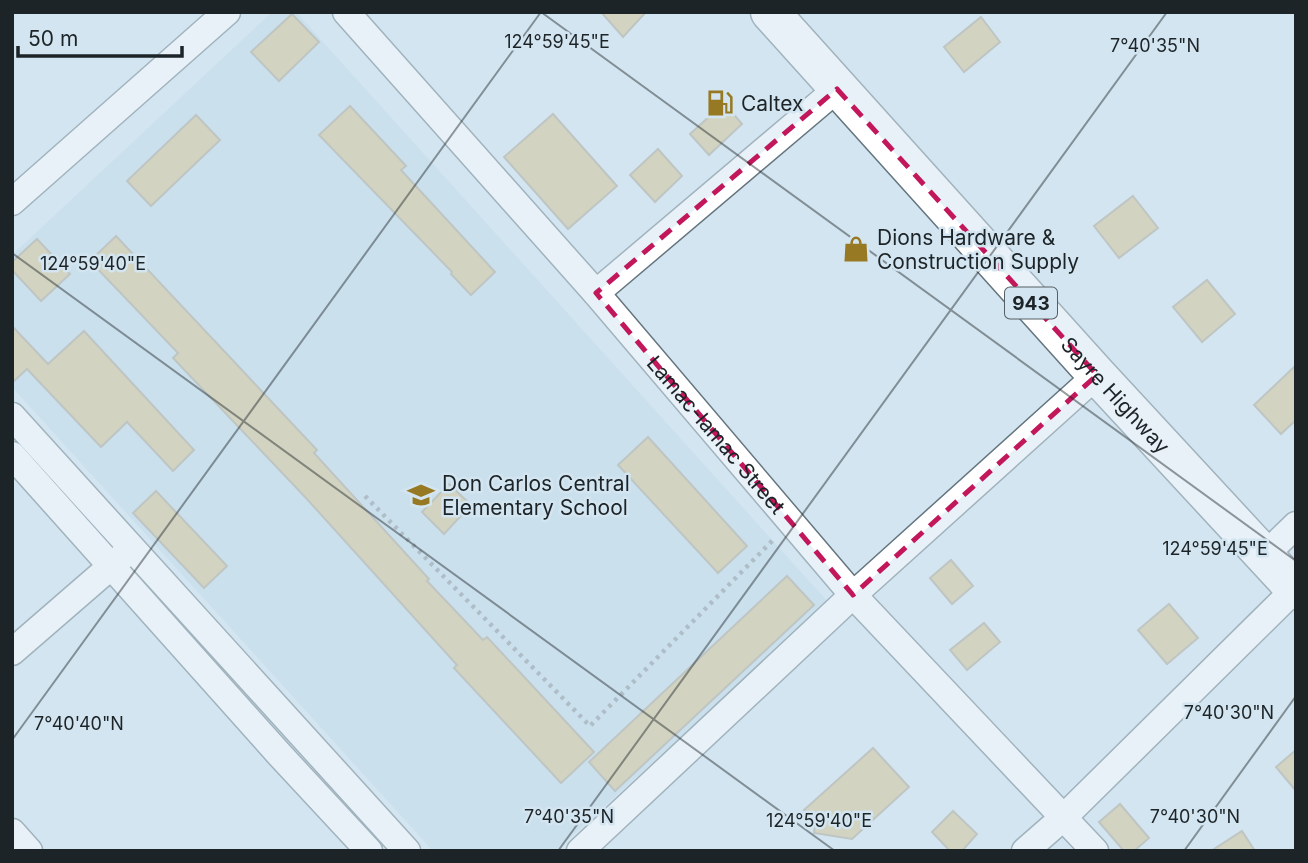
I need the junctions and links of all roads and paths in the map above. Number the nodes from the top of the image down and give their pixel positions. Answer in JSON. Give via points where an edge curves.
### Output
{"nodes":[{"id":1,"x":227,"y":12,"type":"edge"},
{"id":2,"x":345,"y":12,"type":"edge"},
{"id":3,"x":770,"y":12,"type":"edge"},
{"id":4,"x":837,"y":89,"type":"junction"},
{"id":5,"x":12,"y":202,"type":"edge"},
{"id":6,"x":596,"y":293,"type":"junction"},
{"id":7,"x":1097,"y":375,"type":"junction"},
{"id":8,"x":12,"y":416,"type":"edge"},
{"id":9,"x":12,"y":456,"type":"edge"},
{"id":10,"x":365,"y":496,"type":"dead end"},
{"id":11,"x":790,"y":522,"type":"junction"},
{"id":12,"x":1296,"y":525,"type":"edge"},
{"id":13,"x":134,"y":547,"type":"junction"},
{"id":14,"x":1264,"y":556,"type":"junction"},
{"id":15,"x":111,"y":567,"type":"junction"},
{"id":16,"x":1295,"y":590,"type":"edge"},
{"id":17,"x":853,"y":595,"type":"junction"},
{"id":18,"x":12,"y":652,"type":"edge"},
{"id":19,"x":1065,"y":817,"type":"junction"},
{"id":20,"x":12,"y":832,"type":"edge"},
{"id":21,"x":30,"y":851,"type":"edge"},
{"id":22,"x":369,"y":851,"type":"edge"},
{"id":23,"x":407,"y":851,"type":"edge"},
{"id":24,"x":580,"y":851,"type":"edge"},
{"id":25,"x":1025,"y":851,"type":"edge"},
{"id":26,"x":1095,"y":851,"type":"edge"}],
"edges":[{"from":1,"to":5,"type":"street"},
{"from":2,"to":6,"type":"street","name":"Lamac-lamac Street"},
{"from":3,"to":4,"type":"highway","name":"Sayre Highway","number":"943"},
{"from":4,"to":6,"type":"street"},
{"from":4,"to":7,"type":"highway","name":"Sayre Highway","number":"943"},
{"from":6,"to":11,"type":"street","name":"Lamac-lamac Street"},
{"from":7,"to":14,"type":"highway","name":"Sayre Highway","number":"943"},
{"from":7,"to":17,"type":"street"},
{"from":8,"to":13,"type":"street"},
{"from":9,"to":15,"type":"street"},
{"from":10,"to":11,"type":"path","via":[[590,726]]},
{"from":11,"to":17,"type":"street","name":"Lamac-lamac Street"},
{"from":12,"to":14,"type":"street"},
{"from":13,"to":15,"type":"street"},
{"from":13,"to":23,"type":"street"},
{"from":14,"to":16,"type":"highway","name":"Sayre Highway","number":"943"},
{"from":15,"to":18,"type":"street"},
{"from":15,"to":22,"type":"street"},
{"from":16,"to":19,"type":"street"},
{"from":17,"to":19,"type":"street","name":"Lamac-lamac Street"},
{"from":17,"to":24,"type":"street"},
{"from":19,"to":25,"type":"street"},
{"from":19,"to":26,"type":"street","name":"Lamac-lamac Street"},
{"from":20,"to":21,"type":"street"}]}
